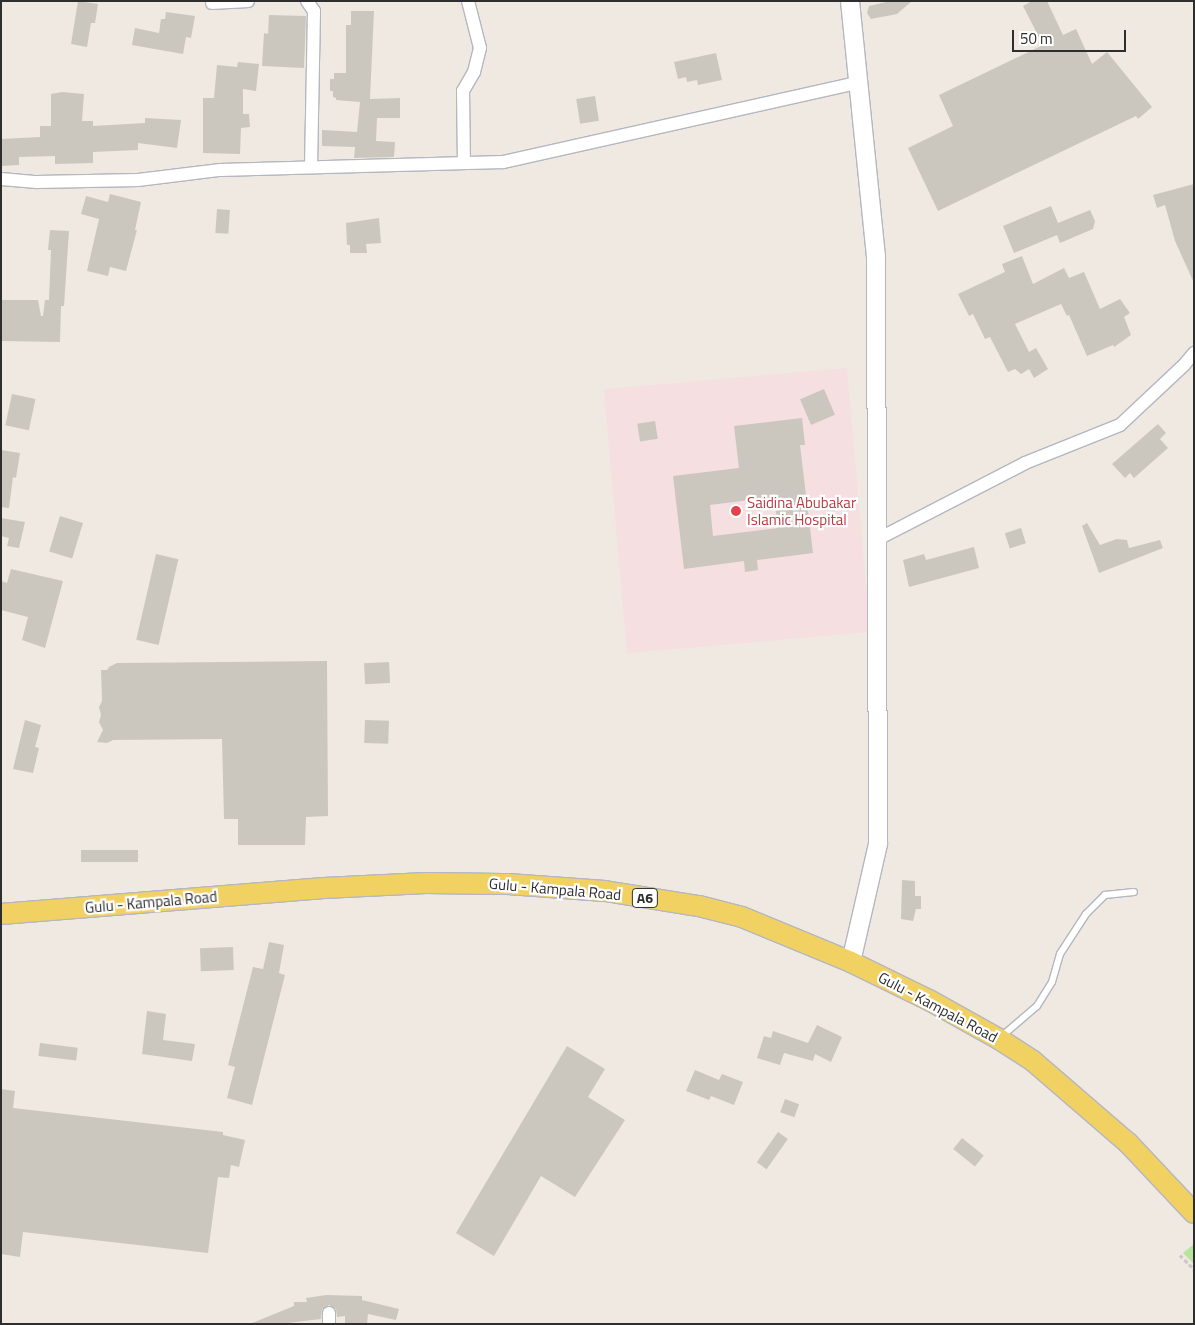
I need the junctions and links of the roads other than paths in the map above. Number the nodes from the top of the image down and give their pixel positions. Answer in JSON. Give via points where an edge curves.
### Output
{"nodes":[{"id":1,"x":248,"y":1,"type":"edge"},
{"id":2,"x":307,"y":1,"type":"edge"},
{"id":3,"x":468,"y":1,"type":"edge"},
{"id":4,"x":850,"y":1,"type":"edge"},
{"id":5,"x":212,"y":3,"type":"dead end"},
{"id":6,"x":860,"y":82,"type":"junction"},
{"id":7,"x":464,"y":163,"type":"junction"},
{"id":8,"x":311,"y":166,"type":"junction"},
{"id":9,"x":1,"y":179,"type":"edge"},
{"id":10,"x":1194,"y":353,"type":"edge"},
{"id":11,"x":878,"y":539,"type":"junction"},
{"id":12,"x":1134,"y":892,"type":"dead end"},
{"id":13,"x":1,"y":914,"type":"edge"},
{"id":14,"x":851,"y":962,"type":"junction"},
{"id":15,"x":999,"y":1039,"type":"junction"},
{"id":16,"x":1194,"y":1213,"type":"edge"}],
"edges":[{"from":1,"to":5,"type":"street"},
{"from":2,"to":8,"type":"street","via":[[314,10]]},
{"from":3,"to":7,"type":"street","via":[[480,48],[476,67],[463,91]]},
{"from":4,"to":6,"type":"street"},
{"from":6,"to":7,"type":"street","via":[[503,162]]},
{"from":6,"to":11,"type":"street","via":[[876,256]]},
{"from":7,"to":8,"type":"street"},
{"from":8,"to":9,"type":"street","via":[[220,170],[138,180],[37,182]]},
{"from":10,"to":11,"type":"street","via":[[1120,425],[1025,464]]},
{"from":11,"to":14,"type":"street","via":[[878,844]]},
{"from":12,"to":15,"type":"lane","via":[[1105,895],[1086,914],[1060,954],[1052,982],[1037,1006]]},
{"from":13,"to":14,"type":"main road","name":"Gulu - Kampala Road","number":"A6","via":[[324,888],[426,883],[508,884],[605,892],[699,906],[742,917]]},
{"from":14,"to":15,"type":"main road","name":"Gulu - Kampala Road","number":"A6"},
{"from":15,"to":16,"type":"main road","name":"Gulu - Kampala Road","number":"A6","via":[[1033,1061],[1128,1143]]}]}
